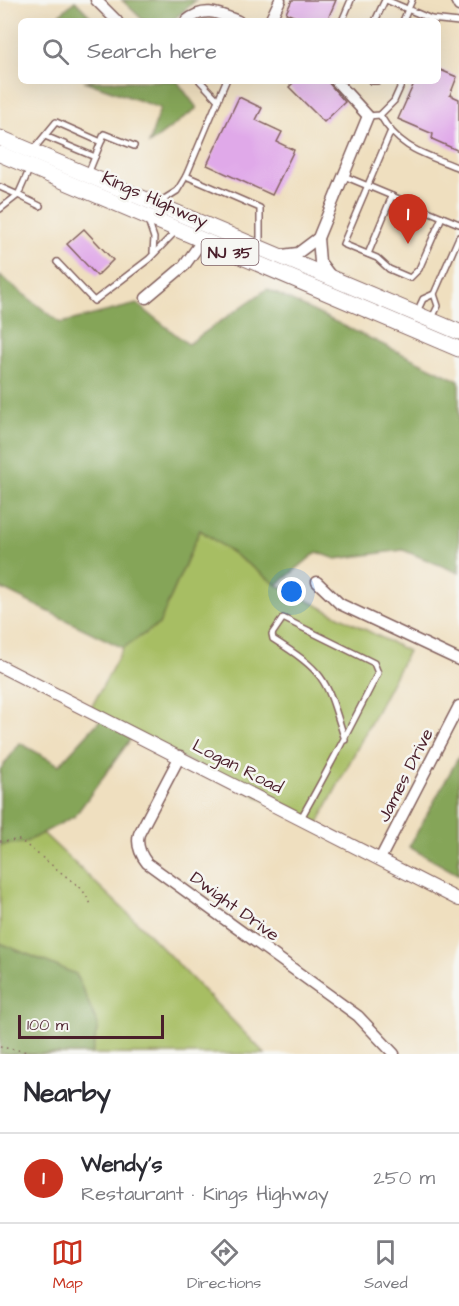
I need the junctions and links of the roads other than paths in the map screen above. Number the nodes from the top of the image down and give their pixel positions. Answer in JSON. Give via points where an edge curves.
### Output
{"nodes":[{"id":1,"x":96,"y":0,"type":"edge"},
{"id":2,"x":280,"y":0,"type":"edge"},
{"id":3,"x":351,"y":0,"type":"edge"},
{"id":4,"x":385,"y":0,"type":"edge"},
{"id":5,"x":412,"y":0,"type":"edge"},
{"id":6,"x":456,"y":0,"type":"edge"},
{"id":7,"x":459,"y":6,"type":"edge"},
{"id":8,"x":408,"y":10,"type":"junction"},
{"id":9,"x":114,"y":18,"type":"edge"},
{"id":10,"x":190,"y":18,"type":"edge"},
{"id":11,"x":230,"y":18,"type":"edge"},
{"id":12,"x":271,"y":18,"type":"edge"},
{"id":13,"x":343,"y":18,"type":"edge"},
{"id":14,"x":376,"y":18,"type":"edge"},
{"id":15,"x":404,"y":18,"type":"edge"},
{"id":16,"x":426,"y":18,"type":"edge"},
{"id":17,"x":441,"y":21,"type":"edge"},
{"id":18,"x":459,"y":22,"type":"edge"},
{"id":19,"x":203,"y":84,"type":"edge"},
{"id":20,"x":225,"y":84,"type":"edge"},
{"id":21,"x":339,"y":84,"type":"edge"},
{"id":22,"x":402,"y":84,"type":"edge"},
{"id":23,"x":218,"y":100,"type":"junction"},
{"id":24,"x":374,"y":116,"type":"junction"},
{"id":25,"x":390,"y":133,"type":"junction"},
{"id":26,"x":45,"y":136,"type":"junction"},
{"id":27,"x":0,"y":138,"type":"edge"},
{"id":28,"x":101,"y":142,"type":"junction"},
{"id":29,"x":135,"y":146,"type":"dead end"},
{"id":30,"x":0,"y":154,"type":"edge"},
{"id":31,"x":94,"y":157,"type":"junction"},
{"id":32,"x":32,"y":159,"type":"junction"},
{"id":33,"x":459,"y":168,"type":"edge"},
{"id":34,"x":87,"y":175,"type":"junction"},
{"id":35,"x":186,"y":176,"type":"junction"},
{"id":36,"x":344,"y":176,"type":"junction"},
{"id":37,"x":367,"y":186,"type":"junction"},
{"id":38,"x":0,"y":187,"type":"edge"},
{"id":39,"x":18,"y":195,"type":"junction"},
{"id":40,"x":392,"y":196,"type":"junction"},
{"id":41,"x":40,"y":206,"type":"dead end"},
{"id":42,"x":0,"y":209,"type":"edge"},
{"id":43,"x":150,"y":210,"type":"junction"},
{"id":44,"x":442,"y":217,"type":"junction"},
{"id":45,"x":459,"y":225,"type":"edge"},
{"id":46,"x":177,"y":230,"type":"junction"},
{"id":47,"x":459,"y":237,"type":"edge"},
{"id":48,"x":318,"y":238,"type":"junction"},
{"id":49,"x":202,"y":241,"type":"junction"},
{"id":50,"x":260,"y":246,"type":"junction"},
{"id":51,"x":153,"y":253,"type":"junction"},
{"id":52,"x":368,"y":254,"type":"junction"},
{"id":53,"x":281,"y":255,"type":"junction"},
{"id":54,"x":57,"y":262,"type":"dead end"},
{"id":55,"x":332,"y":278,"type":"junction"},
{"id":56,"x":434,"y":294,"type":"junction"},
{"id":57,"x":146,"y":298,"type":"dead end"},
{"id":58,"x":416,"y":314,"type":"junction"},
{"id":59,"x":431,"y":320,"type":"junction"},
{"id":60,"x":459,"y":332,"type":"edge"},
{"id":61,"x":459,"y":349,"type":"edge"},
{"id":62,"x":317,"y":582,"type":"dead end"},
{"id":63,"x":459,"y":660,"type":"edge"},
{"id":64,"x":0,"y":666,"type":"edge"},
{"id":65,"x":459,"y":706,"type":"edge"},
{"id":66,"x":345,"y":740,"type":"junction"},
{"id":67,"x":180,"y":756,"type":"junction"},
{"id":68,"x":301,"y":818,"type":"junction"},
{"id":69,"x":380,"y":859,"type":"junction"},
{"id":70,"x":459,"y":900,"type":"edge"},
{"id":71,"x":394,"y":1054,"type":"edge"}],
"edges":[{"from":1,"to":9,"type":"street"},
{"from":2,"to":12,"type":"street"},
{"from":3,"to":13,"type":"lane"},
{"from":4,"to":8,"type":"lane"},
{"from":4,"to":14,"type":"lane"},
{"from":5,"to":8,"type":"lane"},
{"from":6,"to":7,"type":"street"},
{"from":8,"to":15,"type":"lane"},
{"from":8,"to":16,"type":"lane"},
{"from":10,"to":11,"type":"street","via":[[209,10]]},
{"from":17,"to":18,"type":"lane"},
{"from":19,"to":23,"type":"lane"},
{"from":20,"to":23,"type":"lane"},
{"from":21,"to":24,"type":"street"},
{"from":22,"to":24,"type":"lane","via":[[394,101]]},
{"from":23,"to":35,"type":"lane"},
{"from":24,"to":25,"type":"lane"},
{"from":24,"to":36,"type":"street"},
{"from":25,"to":33,"type":"lane","via":[[408,146]]},
{"from":25,"to":37,"type":"lane"},
{"from":26,"to":28,"type":"lane","via":[[56,122]]},
{"from":26,"to":31,"type":"lane"},
{"from":26,"to":32,"type":"lane"},
{"from":27,"to":32,"type":"main road","name":"Kings Highway","number":"NJ 35"},
{"from":28,"to":29,"type":"lane","via":[[104,134]]},
{"from":28,"to":31,"type":"lane"},
{"from":30,"to":32,"type":"main road","name":"Kings Highway","number":"NJ 35"},
{"from":31,"to":34,"type":"lane"},
{"from":32,"to":34,"type":"main road","name":"Kings Highway","number":"NJ 35"},
{"from":32,"to":39,"type":"lane"},
{"from":32,"to":43,"type":"main road","name":"Kings Highway","number":"NJ 35"},
{"from":34,"to":43,"type":"main road","name":"Kings Highway","number":"NJ 35"},
{"from":35,"to":43,"type":"lane","via":[[177,191]]},
{"from":35,"to":50,"type":"lane","via":[[260,208]]},
{"from":36,"to":37,"type":"lane"},
{"from":36,"to":48,"type":"street"},
{"from":37,"to":40,"type":"lane"},
{"from":37,"to":52,"type":"lane","via":[[343,244]]},
{"from":38,"to":39,"type":"lane"},
{"from":39,"to":41,"type":"lane"},
{"from":39,"to":42,"type":"lane"},
{"from":40,"to":44,"type":"lane"},
{"from":40,"to":52,"type":"lane"},
{"from":43,"to":46,"type":"main road","name":"Kings Highway","number":"NJ 35"},
{"from":43,"to":50,"type":"main road","name":"Kings Highway","number":"NJ 35"},
{"from":43,"to":51,"type":"lane"},
{"from":44,"to":45,"type":"lane"},
{"from":44,"to":52,"type":"lane","via":[[415,275],[410,278]]},
{"from":46,"to":49,"type":"main road","name":"Kings Highway","number":"NJ 35"},
{"from":46,"to":51,"type":"lane"},
{"from":47,"to":56,"type":"lane"},
{"from":48,"to":53,"type":"street","via":[[298,253]]},
{"from":48,"to":55,"type":"street","via":[[321,265]]},
{"from":49,"to":57,"type":"street","via":[[184,266]]},
{"from":49,"to":61,"type":"main road","name":"Kings Highway","number":"NJ 35"},
{"from":50,"to":53,"type":"main road","name":"Kings Highway","number":"NJ 35"},
{"from":51,"to":54,"type":"lane","via":[[94,302]]},
{"from":53,"to":55,"type":"main road","name":"Kings Highway","number":"NJ 35"},
{"from":55,"to":58,"type":"main road","name":"Kings Highway","number":"NJ 35"},
{"from":56,"to":58,"type":"lane","via":[[423,299]]},
{"from":56,"to":59,"type":"lane","via":[[438,306]]},
{"from":58,"to":59,"type":"main road","name":"Kings Highway","number":"NJ 35"},
{"from":59,"to":60,"type":"main road","name":"Kings Highway","number":"NJ 35"},
{"from":62,"to":63,"type":"street","via":[[340,604]]},
{"from":64,"to":67,"type":"street","name":"Logan Road"},
{"from":65,"to":69,"type":"street","name":"James Drive"},
{"from":66,"to":66,"type":"lane","via":[[377,668],[374,663],[283,618],[272,634],[273,639],[318,671],[327,684]]},
{"from":66,"to":68,"type":"lane"},
{"from":67,"to":68,"type":"street","name":"Logan Road"},
{"from":67,"to":71,"type":"street","name":"Dwight Drive","via":[[140,834],[138,847],[147,863],[358,1016]]},
{"from":68,"to":69,"type":"street","name":"Logan Road"},
{"from":69,"to":70,"type":"street","name":"Logan Road"}]}
